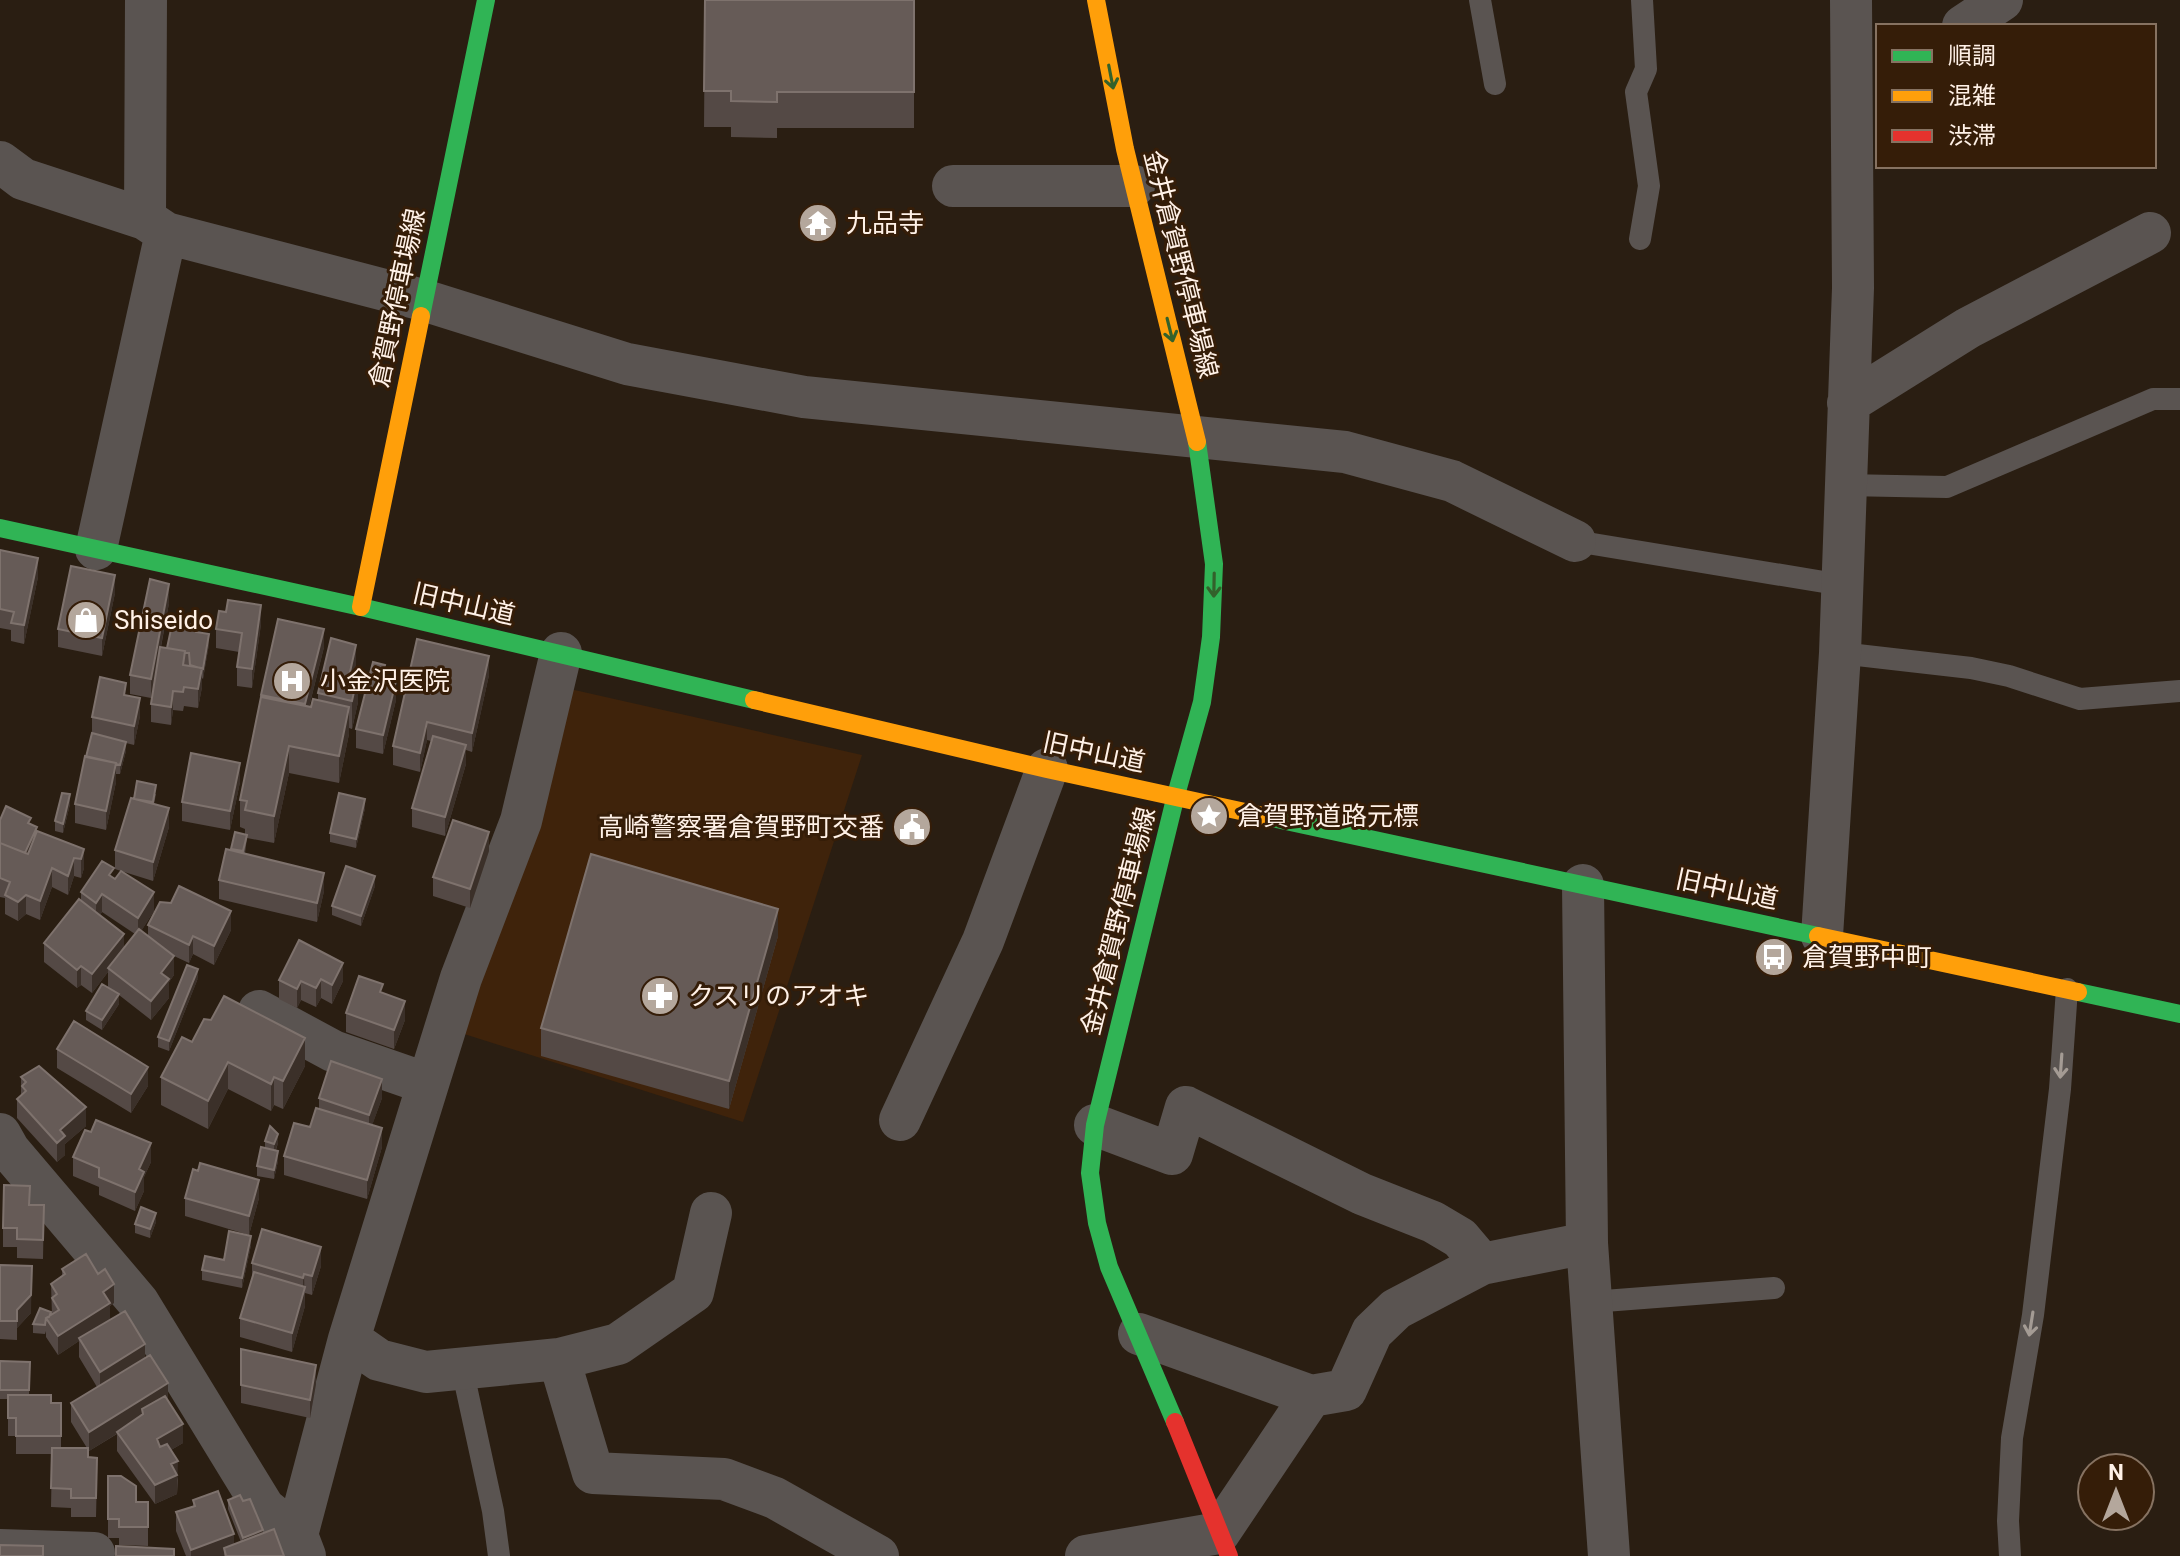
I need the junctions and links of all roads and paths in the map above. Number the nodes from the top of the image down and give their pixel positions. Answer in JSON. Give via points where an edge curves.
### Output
{"nodes":[{"id":1,"x":146,"y":0,"type":"edge"},
{"id":2,"x":486,"y":0,"type":"edge"},
{"id":3,"x":1096,"y":0,"type":"edge"},
{"id":4,"x":1480,"y":0,"type":"edge"},
{"id":5,"x":1642,"y":0,"type":"edge"},
{"id":6,"x":1851,"y":0,"type":"edge"},
{"id":7,"x":2002,"y":0,"type":"edge"},
{"id":8,"x":1966,"y":24,"type":"edge"},
{"id":9,"x":1495,"y":84,"type":"dead end"},
{"id":10,"x":1865,"y":91,"type":"edge"},
{"id":11,"x":0,"y":162,"type":"edge"},
{"id":12,"x":953,"y":186,"type":"dead end"},
{"id":13,"x":1134,"y":186,"type":"junction"},
{"id":14,"x":156,"y":226,"type":"junction"},
{"id":15,"x":2150,"y":233,"type":"dead end"},
{"id":16,"x":1640,"y":239,"type":"dead end"},
{"id":17,"x":423,"y":300,"type":"junction"},
{"id":18,"x":2180,"y":399,"type":"edge"},
{"id":19,"x":1848,"y":403,"type":"junction"},
{"id":20,"x":1196,"y":436,"type":"junction"},
{"id":21,"x":1844,"y":485,"type":"junction"},
{"id":22,"x":0,"y":528,"type":"edge"},
{"id":23,"x":1575,"y":541,"type":"joint"},
{"id":24,"x":96,"y":549,"type":"junction"},
{"id":25,"x":1842,"y":585,"type":"junction"},
{"id":26,"x":361,"y":607,"type":"junction"},
{"id":27,"x":561,"y":653,"type":"junction"},
{"id":28,"x":1840,"y":653,"type":"junction"},
{"id":29,"x":2180,"y":691,"type":"edge"},
{"id":30,"x":1047,"y":769,"type":"junction"},
{"id":31,"x":1176,"y":795,"type":"junction"},
{"id":32,"x":1583,"y":885,"type":"junction"},
{"id":33,"x":1822,"y":936,"type":"junction"},
{"id":34,"x":2067,"y":989,"type":"junction"},
{"id":35,"x":259,"y":1011,"type":"edge"},
{"id":36,"x":2180,"y":1014,"type":"edge"},
{"id":37,"x":428,"y":1084,"type":"junction"},
{"id":38,"x":900,"y":1120,"type":"dead end"},
{"id":39,"x":1095,"y":1125,"type":"junction"},
{"id":40,"x":3,"y":1146,"type":"edge"},
{"id":41,"x":711,"y":1213,"type":"dead end"},
{"id":42,"x":1587,"y":1243,"type":"junction"},
{"id":43,"x":1482,"y":1264,"type":"junction"},
{"id":44,"x":1774,"y":1288,"type":"dead end"},
{"id":45,"x":1591,"y":1302,"type":"junction"},
{"id":46,"x":1139,"y":1334,"type":"junction"},
{"id":47,"x":349,"y":1339,"type":"junction"},
{"id":48,"x":559,"y":1359,"type":"junction"},
{"id":49,"x":462,"y":1368,"type":"junction"},
{"id":50,"x":1311,"y":1396,"type":"junction"},
{"id":51,"x":1224,"y":1544,"type":"edge"},
{"id":52,"x":301,"y":1546,"type":"edge"},
{"id":53,"x":0,"y":1550,"type":"edge"},
{"id":54,"x":94,"y":1553,"type":"dead end"},
{"id":55,"x":499,"y":1556,"type":"edge"},
{"id":56,"x":878,"y":1556,"type":"edge"},
{"id":57,"x":1086,"y":1556,"type":"edge"},
{"id":58,"x":1609,"y":1556,"type":"edge"},
{"id":59,"x":2010,"y":1556,"type":"edge"}],
"edges":[{"from":1,"to":14,"type":"street"},
{"from":2,"to":17,"type":"main road","name":"倉賀野停車場線"},
{"from":3,"to":13,"type":"main road","name":"金井倉賀野停車場線","one_way":true},
{"from":4,"to":9,"type":"lane"},
{"from":5,"to":16,"type":"lane","via":[[1646,69],[1636,92],[1649,186]]},
{"from":6,"to":10,"type":"street"},
{"from":7,"to":8,"type":"street"},
{"from":10,"to":19,"type":"street"},
{"from":11,"to":14,"type":"street","via":[[23,179]]},
{"from":12,"to":13,"type":"street"},
{"from":13,"to":20,"type":"main road","name":"金井倉賀野停車場線","one_way":true},
{"from":14,"to":17,"type":"street"},
{"from":14,"to":24,"type":"street"},
{"from":15,"to":19,"type":"street","via":[[1968,328]]},
{"from":17,"to":20,"type":"street","via":[[627,364],[804,397]]},
{"from":17,"to":26,"type":"main road","name":"倉賀野停車場線"},
{"from":18,"to":21,"type":"lane","via":[[2153,399],[1947,487]]},
{"from":19,"to":21,"type":"street"},
{"from":20,"to":23,"type":"street","via":[[1345,452],[1452,481]]},
{"from":20,"to":31,"type":"main road","name":"金井倉賀野停車場線","one_way":true,"via":[[1214,564],[1214,601],[1202,702]]},
{"from":21,"to":25,"type":"street"},
{"from":22,"to":24,"type":"main road","name":"旧中山道"},
{"from":23,"to":25,"type":"lane"},
{"from":24,"to":26,"type":"main road","name":"旧中山道"},
{"from":25,"to":28,"type":"street"},
{"from":26,"to":27,"type":"main road","name":"旧中山道"},
{"from":27,"to":30,"type":"main road","name":"旧中山道"},
{"from":27,"to":37,"type":"street","via":[[521,821],[461,978]]},
{"from":28,"to":29,"type":"lane","via":[[1971,668],[2080,699]]},
{"from":28,"to":33,"type":"street"},
{"from":30,"to":31,"type":"main road","name":"旧中山道"},
{"from":30,"to":38,"type":"street","via":[[983,941]]},
{"from":31,"to":32,"type":"main road","name":"旧中山道"},
{"from":31,"to":39,"type":"main road","name":"金井倉賀野停車場線"},
{"from":32,"to":33,"type":"main road","name":"旧中山道"},
{"from":32,"to":42,"type":"street"},
{"from":33,"to":34,"type":"main road","name":"旧中山道"},
{"from":34,"to":36,"type":"main road","name":"旧中山道"},
{"from":34,"to":59,"type":"lane","one_way":true,"via":[[2033,1315],[2012,1438]]},
{"from":35,"to":37,"type":"street","via":[[333,1051]]},
{"from":37,"to":47,"type":"street"},
{"from":39,"to":43,"type":"street","via":[[1172,1154],[1186,1107],[1362,1194],[1433,1222],[1460,1238]]},
{"from":39,"to":46,"type":"main road","name":"金井倉賀野停車場線","via":[[1090,1173],[1097,1223],[1109,1267]]},
{"from":40,"to":52,"type":"street","via":[[138,1302],[264,1508]]},
{"from":41,"to":48,"type":"street","via":[[693,1292],[618,1344]]},
{"from":42,"to":43,"type":"street"},
{"from":42,"to":45,"type":"street"},
{"from":43,"to":50,"type":"street","via":[[1396,1309],[1372,1332],[1346,1390]]},
{"from":44,"to":45,"type":"lane"},
{"from":45,"to":58,"type":"street"},
{"from":46,"to":50,"type":"street"},
{"from":46,"to":51,"type":"main road","name":"金井倉賀野停車場線"},
{"from":47,"to":49,"type":"street","via":[[379,1360],[426,1372]]},
{"from":47,"to":52,"type":"street"},
{"from":48,"to":49,"type":"street"},
{"from":48,"to":56,"type":"street","via":[[593,1473],[724,1479],[775,1498]]},
{"from":49,"to":55,"type":"lane"},
{"from":50,"to":51,"type":"street"},
{"from":51,"to":57,"type":"street"},
{"from":53,"to":54,"type":"street"}]}
